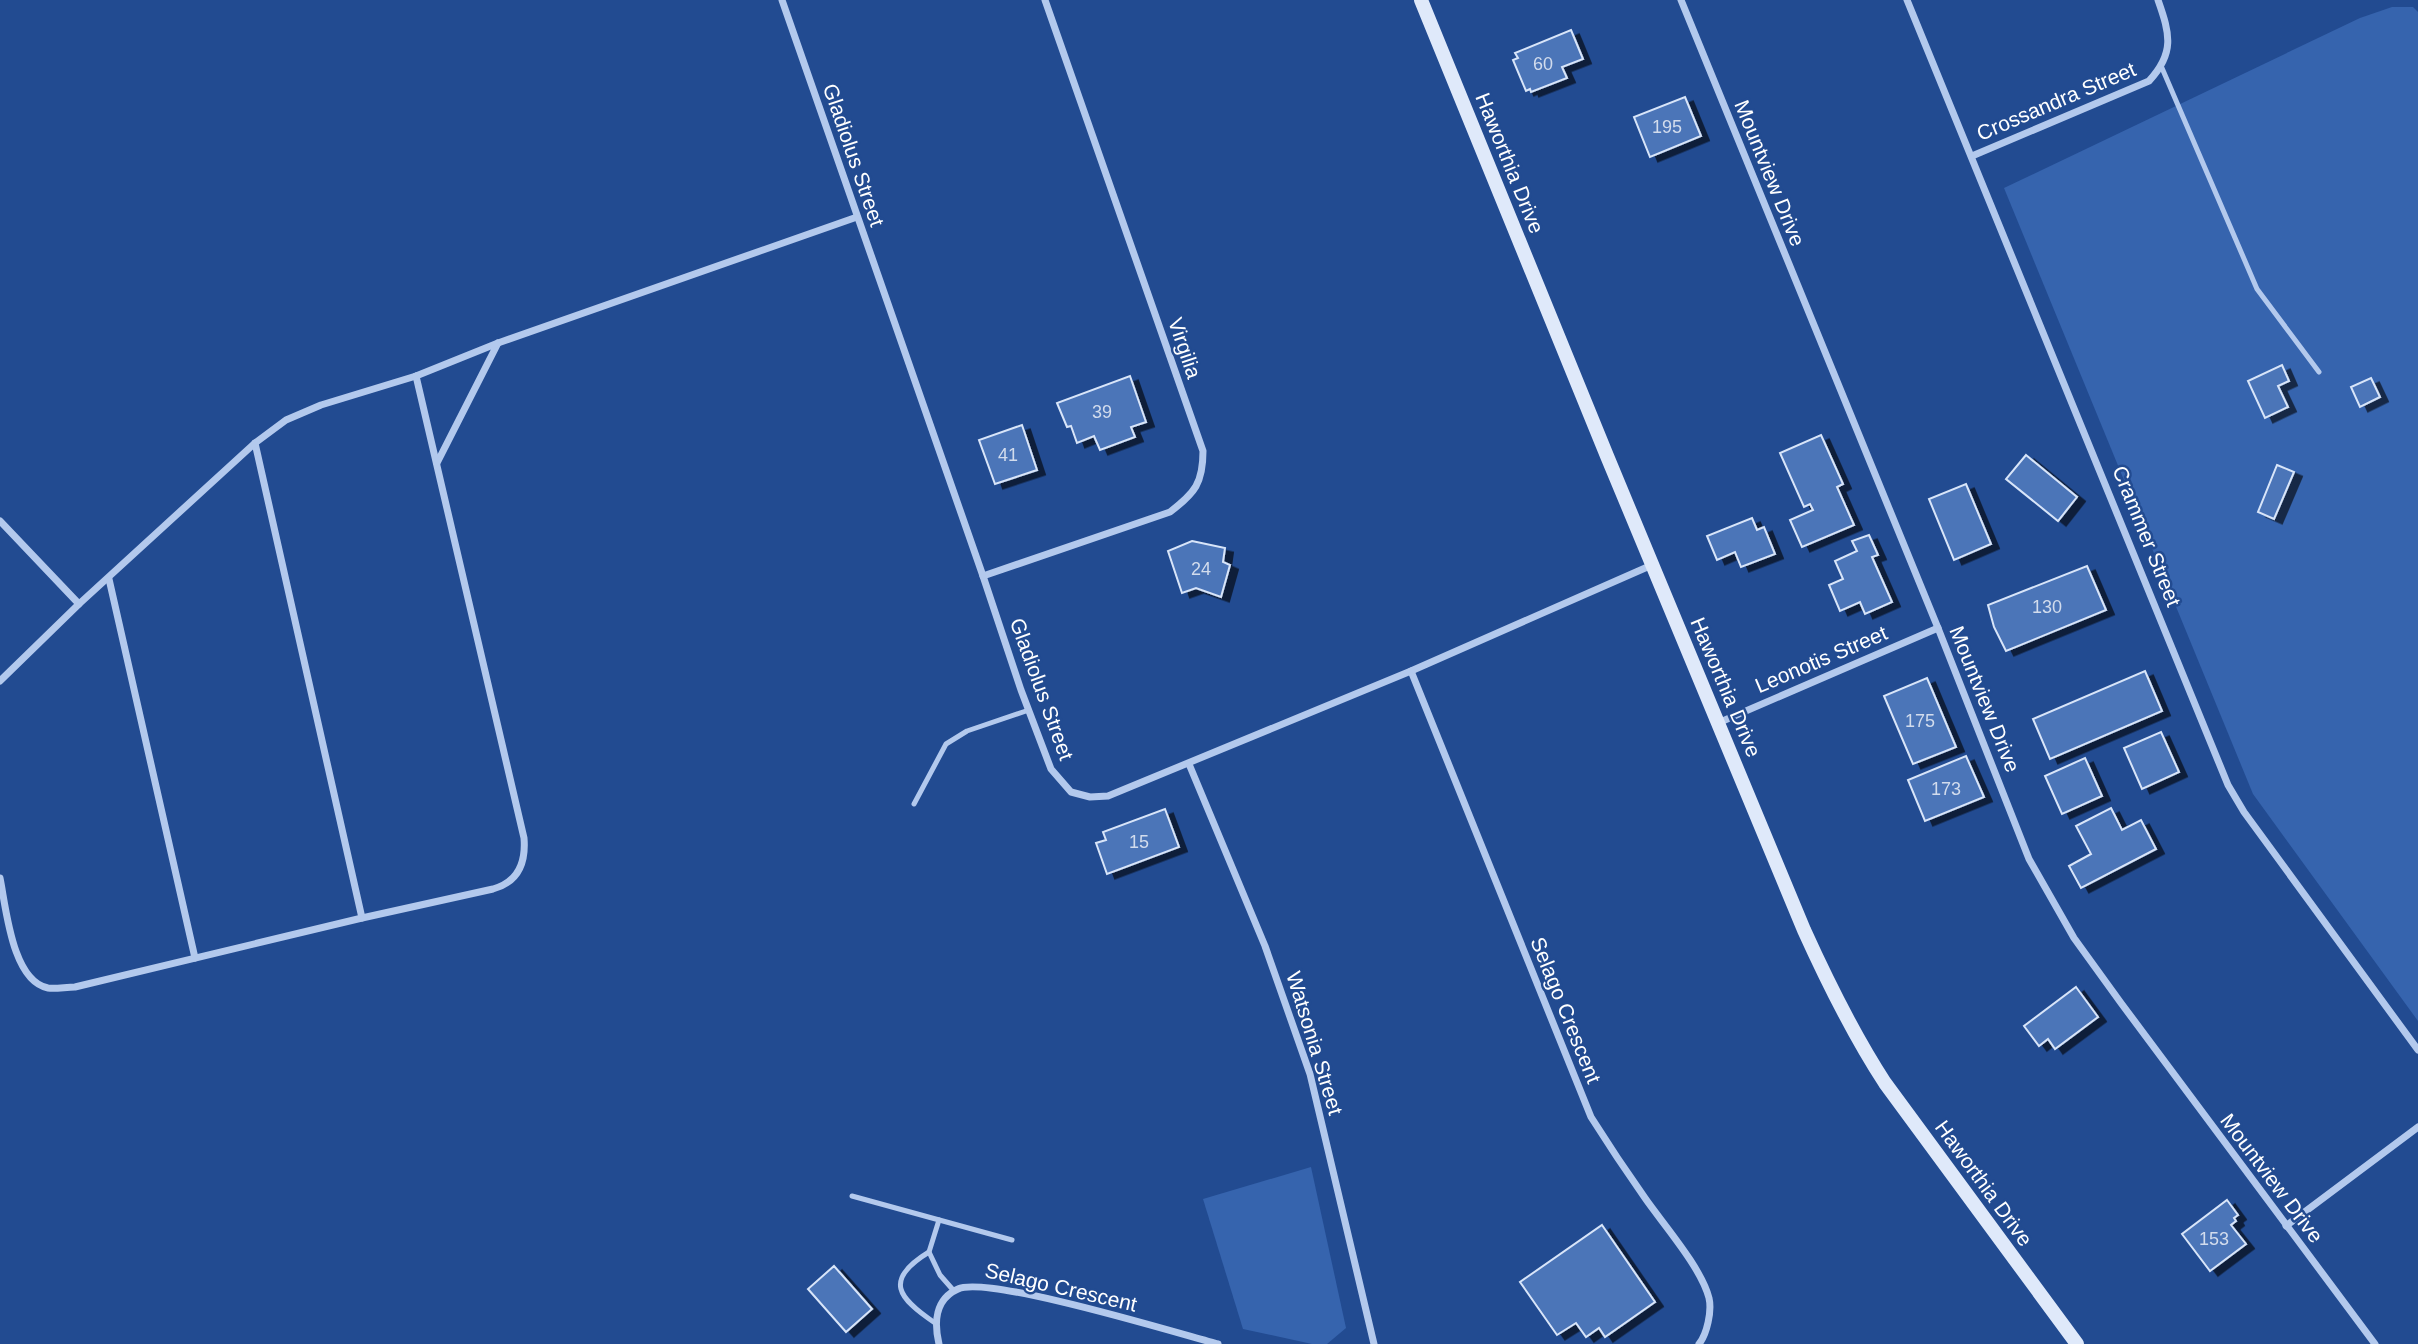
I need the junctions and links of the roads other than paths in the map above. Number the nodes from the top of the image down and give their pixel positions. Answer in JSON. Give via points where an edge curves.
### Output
{"nodes":[{"id":1,"x":782,"y":0,"type":"edge"},
{"id":2,"x":1045,"y":0,"type":"edge"},
{"id":3,"x":1421,"y":0,"type":"edge"},
{"id":4,"x":1681,"y":0,"type":"edge"},
{"id":5,"x":1907,"y":0,"type":"edge"},
{"id":6,"x":2158,"y":0,"type":"edge"},
{"id":7,"x":2162,"y":68,"type":"junction"},
{"id":8,"x":1972,"y":156,"type":"junction"},
{"id":9,"x":857,"y":216,"type":"junction"},
{"id":10,"x":498,"y":343,"type":"junction"},
{"id":11,"x":2319,"y":372,"type":"dead end"},
{"id":12,"x":416,"y":376,"type":"junction"},
{"id":13,"x":255,"y":443,"type":"junction"},
{"id":14,"x":436,"y":464,"type":"junction"},
{"id":15,"x":0,"y":521,"type":"edge"},
{"id":16,"x":1652,"y":565,"type":"junction"},
{"id":17,"x":983,"y":576,"type":"junction"},
{"id":18,"x":109,"y":579,"type":"junction"},
{"id":19,"x":79,"y":604,"type":"junction"},
{"id":20,"x":1938,"y":628,"type":"junction"},
{"id":21,"x":1411,"y":671,"type":"junction"},
{"id":22,"x":0,"y":681,"type":"edge"},
{"id":23,"x":1029,"y":710,"type":"junction"},
{"id":24,"x":1718,"y":723,"type":"junction"},
{"id":25,"x":1189,"y":764,"type":"junction"},
{"id":26,"x":914,"y":804,"type":"dead end"},
{"id":27,"x":0,"y":878,"type":"edge"},
{"id":28,"x":362,"y":918,"type":"junction"},
{"id":29,"x":195,"y":958,"type":"junction"},
{"id":30,"x":2418,"y":1051,"type":"edge"},
{"id":31,"x":2418,"y":1127,"type":"edge"},
{"id":32,"x":852,"y":1196,"type":"dead end"},
{"id":33,"x":939,"y":1220,"type":"junction"},
{"id":34,"x":2286,"y":1226,"type":"junction"},
{"id":35,"x":1012,"y":1240,"type":"dead end"},
{"id":36,"x":929,"y":1252,"type":"junction"},
{"id":37,"x":954,"y":1292,"type":"junction"},
{"id":38,"x":935,"y":1323,"type":"junction"},
{"id":39,"x":2071,"y":1341,"type":"edge"},
{"id":40,"x":939,"y":1344,"type":"edge"},
{"id":41,"x":1218,"y":1344,"type":"edge"},
{"id":42,"x":1374,"y":1344,"type":"edge"},
{"id":43,"x":1699,"y":1344,"type":"edge"},
{"id":44,"x":2375,"y":1344,"type":"edge"}],
"edges":[{"from":1,"to":9,"type":"street","name":"Gladiolus Street"},
{"from":2,"to":17,"type":"street","name":"Virgilia","via":[[1203,451],[1203,466],[1195,490],[1170,512]]},
{"from":3,"to":16,"type":"street","name":"Haworthia Drive"},
{"from":4,"to":20,"type":"street","name":"Mountview Drive"},
{"from":5,"to":8,"type":"street","name":"Crammer Street"},
{"from":6,"to":7,"type":"street","name":"Crossandra Street","via":[[2168,48]]},
{"from":7,"to":8,"type":"street","name":"Crossandra Street","via":[[2149,81]]},
{"from":7,"to":11,"type":"lane","via":[[2257,289]]},
{"from":8,"to":30,"type":"street","name":"Crammer Street","via":[[2228,785]]},
{"from":9,"to":10,"type":"street"},
{"from":9,"to":17,"type":"street","name":"Gladiolus Street"},
{"from":10,"to":12,"type":"street"},
{"from":10,"to":14,"type":"street"},
{"from":12,"to":13,"type":"street","via":[[321,405],[286,420]]},
{"from":12,"to":14,"type":"street"},
{"from":13,"to":18,"type":"street"},
{"from":13,"to":28,"type":"street"},
{"from":14,"to":28,"type":"street","via":[[524,838],[524,861],[501,887]]},
{"from":15,"to":19,"type":"street"},
{"from":16,"to":21,"type":"street","name":"Gladiolus Street"},
{"from":16,"to":24,"type":"street","name":"Haworthia Drive"},
{"from":17,"to":23,"type":"street","name":"Gladiolus Street"},
{"from":18,"to":19,"type":"street"},
{"from":18,"to":29,"type":"street"},
{"from":19,"to":22,"type":"street"},
{"from":20,"to":24,"type":"street","name":"Leonotis Street"},
{"from":20,"to":34,"type":"street","name":"Mountview Drive","via":[[2029,859],[2074,937]]},
{"from":21,"to":25,"type":"street","name":"Gladiolus Street"},
{"from":21,"to":43,"type":"street","name":"Selago Crescent","via":[[1591,1116],[1691,1261],[1709,1298],[1708,1321]]},
{"from":23,"to":25,"type":"street","name":"Gladiolus Street","via":[[1051,769],[1070,792],[1108,796]]},
{"from":23,"to":26,"type":"lane","via":[[967,731],[946,744]]},
{"from":24,"to":39,"type":"street","name":"Haworthia Drive","via":[[1804,930],[1858,1042]]},
{"from":25,"to":42,"type":"street","name":"Watsonia Street","via":[[1265,947],[1310,1074]]},
{"from":27,"to":29,"type":"street","via":[[22,967],[47,988],[75,987]]},
{"from":28,"to":29,"type":"street"},
{"from":31,"to":34,"type":"street"},
{"from":32,"to":33,"type":"lane"},
{"from":33,"to":35,"type":"lane"},
{"from":33,"to":36,"type":"lane"},
{"from":34,"to":44,"type":"street","name":"Mountview Drive"},
{"from":36,"to":37,"type":"lane"},
{"from":36,"to":38,"type":"lane","via":[[909,1267],[900,1279],[900,1288],[907,1300]]},
{"from":37,"to":38,"type":"street","name":"Selago Crescent","via":[[946,1296]]},
{"from":37,"to":41,"type":"street","name":"Selago Crescent","via":[[971,1285],[992,1287]]},
{"from":38,"to":40,"type":"street"}]}
